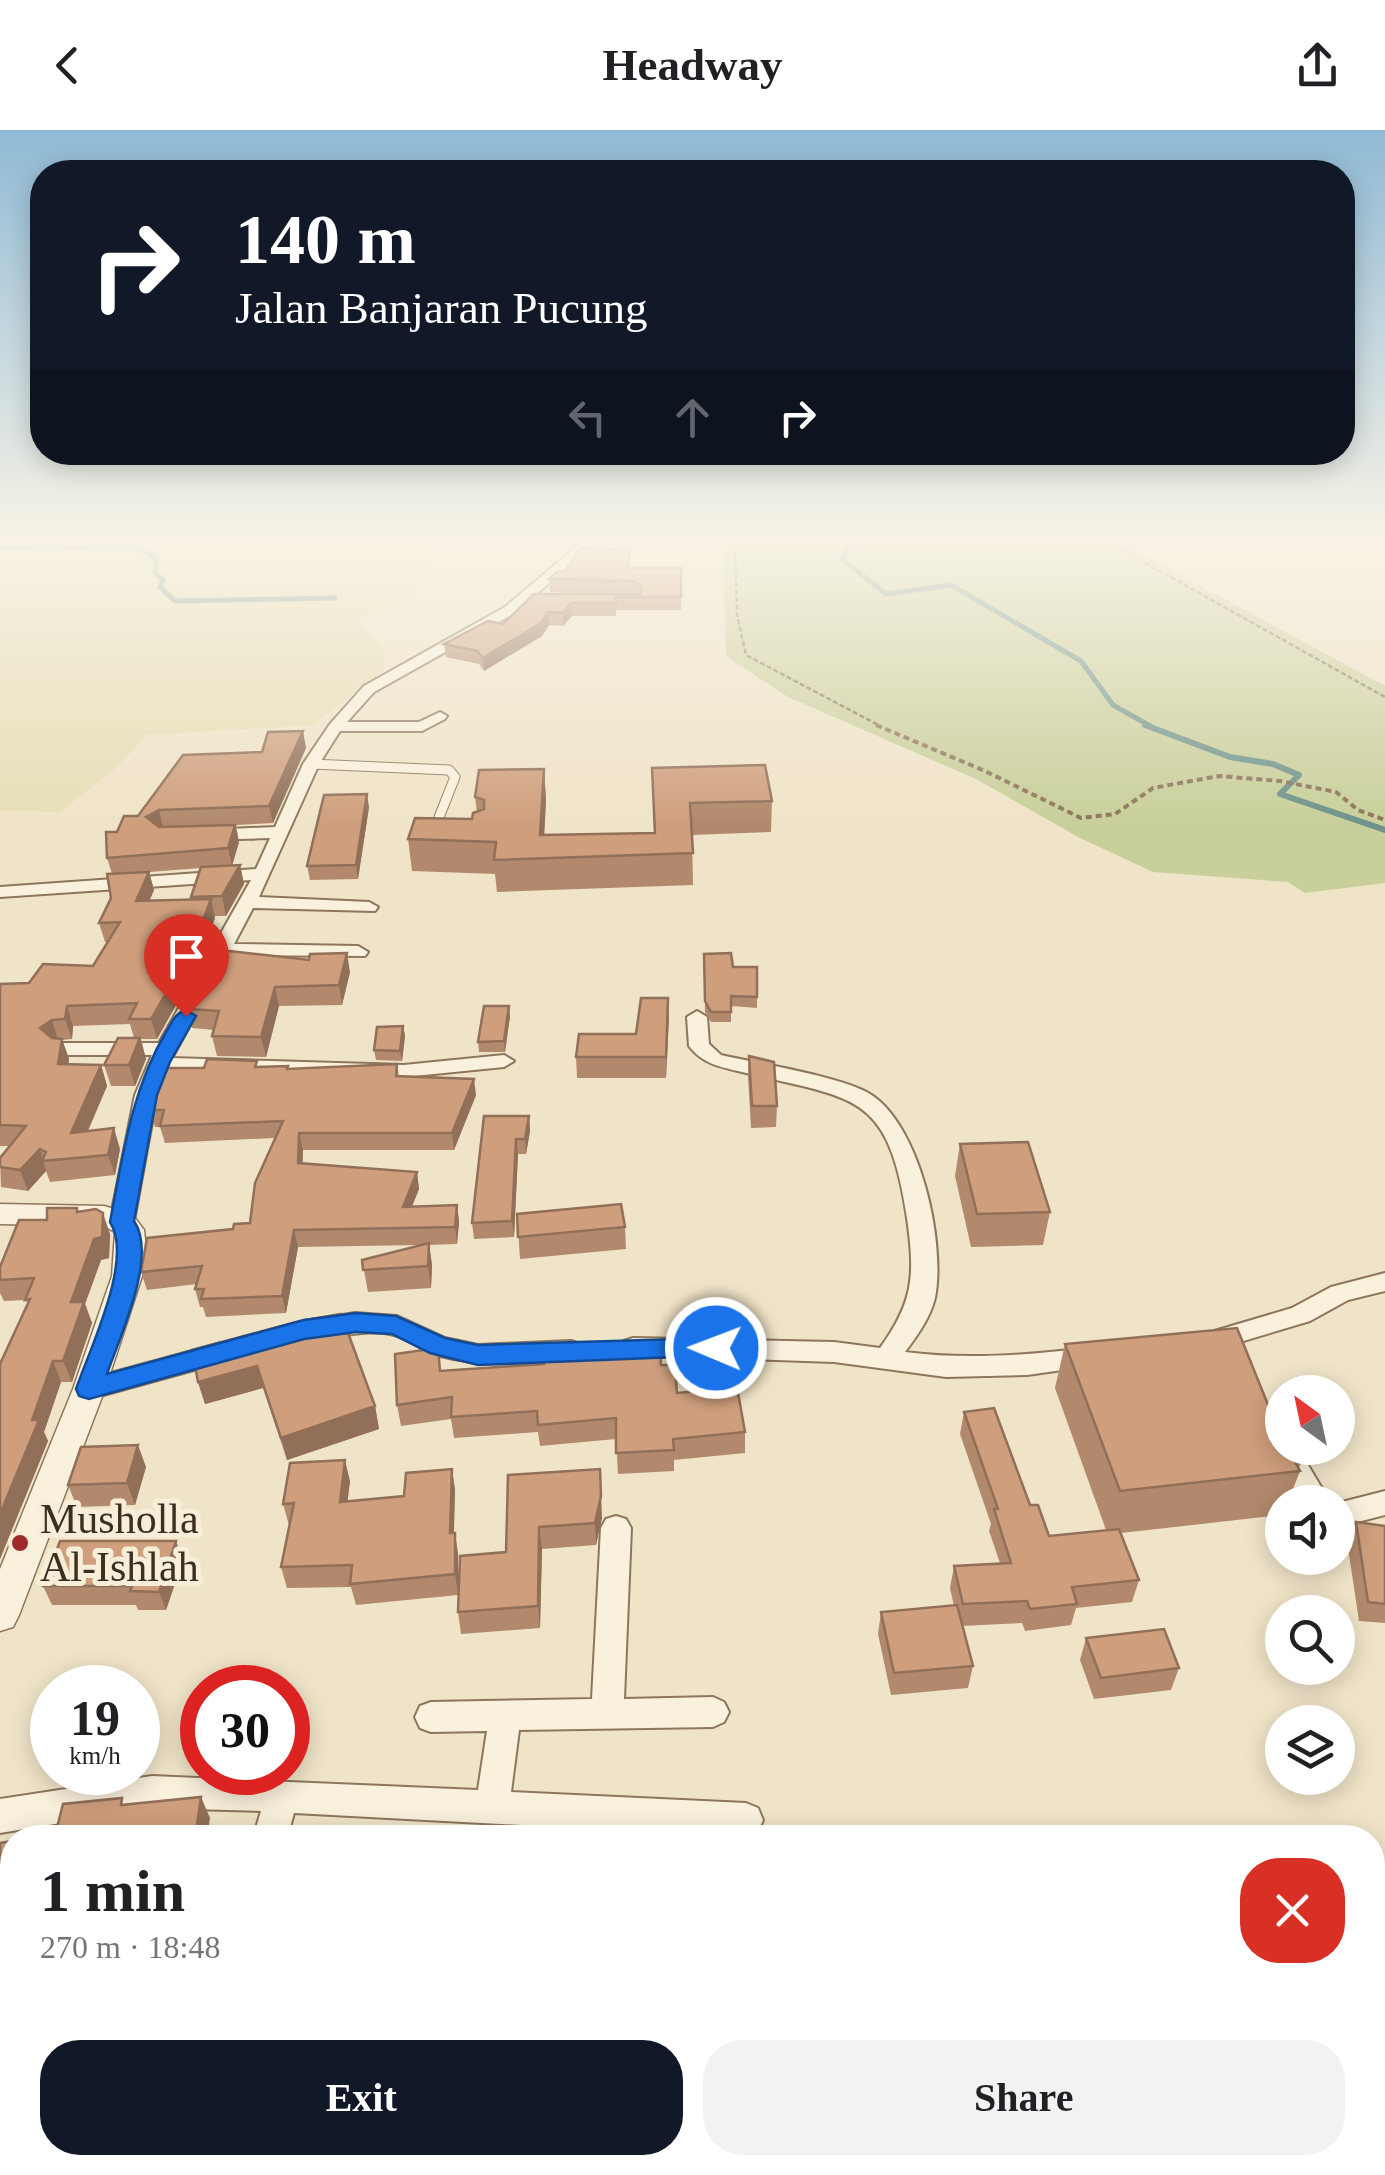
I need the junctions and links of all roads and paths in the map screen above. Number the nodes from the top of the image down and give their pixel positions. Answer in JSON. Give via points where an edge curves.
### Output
{"nodes":[{"id":1,"x":466,"y":632,"type":"edge"},
{"id":2,"x":741,"y":632,"type":"edge"},
{"id":3,"x":1269,"y":632,"type":"edge"},
{"id":4,"x":1385,"y":697,"type":"edge"},
{"id":5,"x":440,"y":716,"type":"dead end"},
{"id":6,"x":335,"y":726,"type":"junction"},
{"id":7,"x":311,"y":764,"type":"junction"},
{"id":8,"x":1385,"y":820,"type":"edge"},
{"id":9,"x":282,"y":832,"type":"junction"},
{"id":10,"x":183,"y":836,"type":"edge"},
{"id":11,"x":438,"y":836,"type":"edge"},
{"id":12,"x":263,"y":874,"type":"junction"},
{"id":13,"x":0,"y":892,"type":"edge"},
{"id":14,"x":247,"y":902,"type":"junction"},
{"id":15,"x":369,"y":908,"type":"dead end"},
{"id":16,"x":224,"y":949,"type":"junction"},
{"id":17,"x":358,"y":952,"type":"dead end"},
{"id":18,"x":697,"y":1017,"type":"dead end"},
{"id":19,"x":60,"y":1050,"type":"edge"},
{"id":20,"x":163,"y":1057,"type":"junction"},
{"id":21,"x":504,"y":1061,"type":"dead end"},
{"id":22,"x":0,"y":1214,"type":"edge"},
{"id":23,"x":122,"y":1222,"type":"junction"},
{"id":24,"x":1382,"y":1286,"type":"edge"},
{"id":25,"x":288,"y":1334,"type":"edge"},
{"id":26,"x":1222,"y":1340,"type":"junction"},
{"id":27,"x":1178,"y":1347,"type":"edge"},
{"id":28,"x":241,"y":1348,"type":"edge"},
{"id":29,"x":1122,"y":1354,"type":"edge"},
{"id":30,"x":886,"y":1358,"type":"junction"},
{"id":31,"x":1239,"y":1370,"type":"edge"},
{"id":32,"x":89,"y":1389,"type":"junction"},
{"id":33,"x":1385,"y":1503,"type":"edge"},
{"id":34,"x":1355,"y":1512,"type":"edge"},
{"id":35,"x":616,"y":1528,"type":"dead end"},
{"id":36,"x":6,"y":1580,"type":"edge"},
{"id":37,"x":0,"y":1615,"type":"edge"},
{"id":38,"x":714,"y":1712,"type":"dead end"},
{"id":39,"x":607,"y":1714,"type":"junction"},
{"id":40,"x":431,"y":1716,"type":"dead end"},
{"id":41,"x":504,"y":1716,"type":"junction"},
{"id":42,"x":282,"y":1796,"type":"junction"},
{"id":43,"x":492,"y":1809,"type":"junction"},
{"id":44,"x":0,"y":1816,"type":"edge"},
{"id":45,"x":746,"y":1820,"type":"dead end"},
{"id":46,"x":274,"y":1825,"type":"edge"}],
"edges":[{"from":1,"to":6,"type":"street","via":[[369,689]]},
{"from":2,"to":8,"type":"path","via":[[746,655],[862,719],[1081,818],[1115,814],[1153,788],[1219,776],[1336,792]]},
{"from":3,"to":4,"type":"path"},
{"from":5,"to":6,"type":"street","via":[[422,726]]},
{"from":6,"to":7,"type":"street"},
{"from":7,"to":9,"type":"street"},
{"from":7,"to":11,"type":"lane","via":[[450,770],[455,777],[433,831]]},
{"from":9,"to":10,"type":"street"},
{"from":9,"to":12,"type":"street"},
{"from":12,"to":13,"type":"street"},
{"from":12,"to":14,"type":"street"},
{"from":14,"to":15,"type":"street"},
{"from":14,"to":16,"type":"street"},
{"from":16,"to":17,"type":"street"},
{"from":16,"to":20,"type":"street"},
{"from":18,"to":30,"type":"street","via":[[700,1046],[714,1060],[855,1094],[873,1104],[898,1135],[920,1229],[924,1280],[912,1322]]},
{"from":19,"to":20,"type":"street"},
{"from":20,"to":21,"type":"street","via":[[404,1071]]},
{"from":20,"to":23,"type":"street","via":[[146,1095]]},
{"from":22,"to":23,"type":"street"},
{"from":23,"to":32,"type":"street","via":[[131,1248],[127,1276]]},
{"from":24,"to":26,"type":"street","via":[[1340,1293],[1301,1315]]},
{"from":25,"to":30,"type":"street","via":[[356,1322],[396,1325],[478,1355],[677,1346]]},
{"from":26,"to":27,"type":"street"},
{"from":26,"to":31,"type":"street"},
{"from":28,"to":32,"type":"street"},
{"from":29,"to":30,"type":"street","via":[[1027,1365]]},
{"from":32,"to":36,"type":"street"},
{"from":33,"to":34,"type":"street"},
{"from":35,"to":39,"type":"street"},
{"from":36,"to":37,"type":"street"},
{"from":38,"to":39,"type":"street"},
{"from":39,"to":41,"type":"street"},
{"from":40,"to":41,"type":"street"},
{"from":41,"to":43,"type":"street"},
{"from":42,"to":43,"type":"street"},
{"from":42,"to":44,"type":"street","via":[[152,1792]]},
{"from":42,"to":46,"type":"street"},
{"from":43,"to":45,"type":"street"}]}
